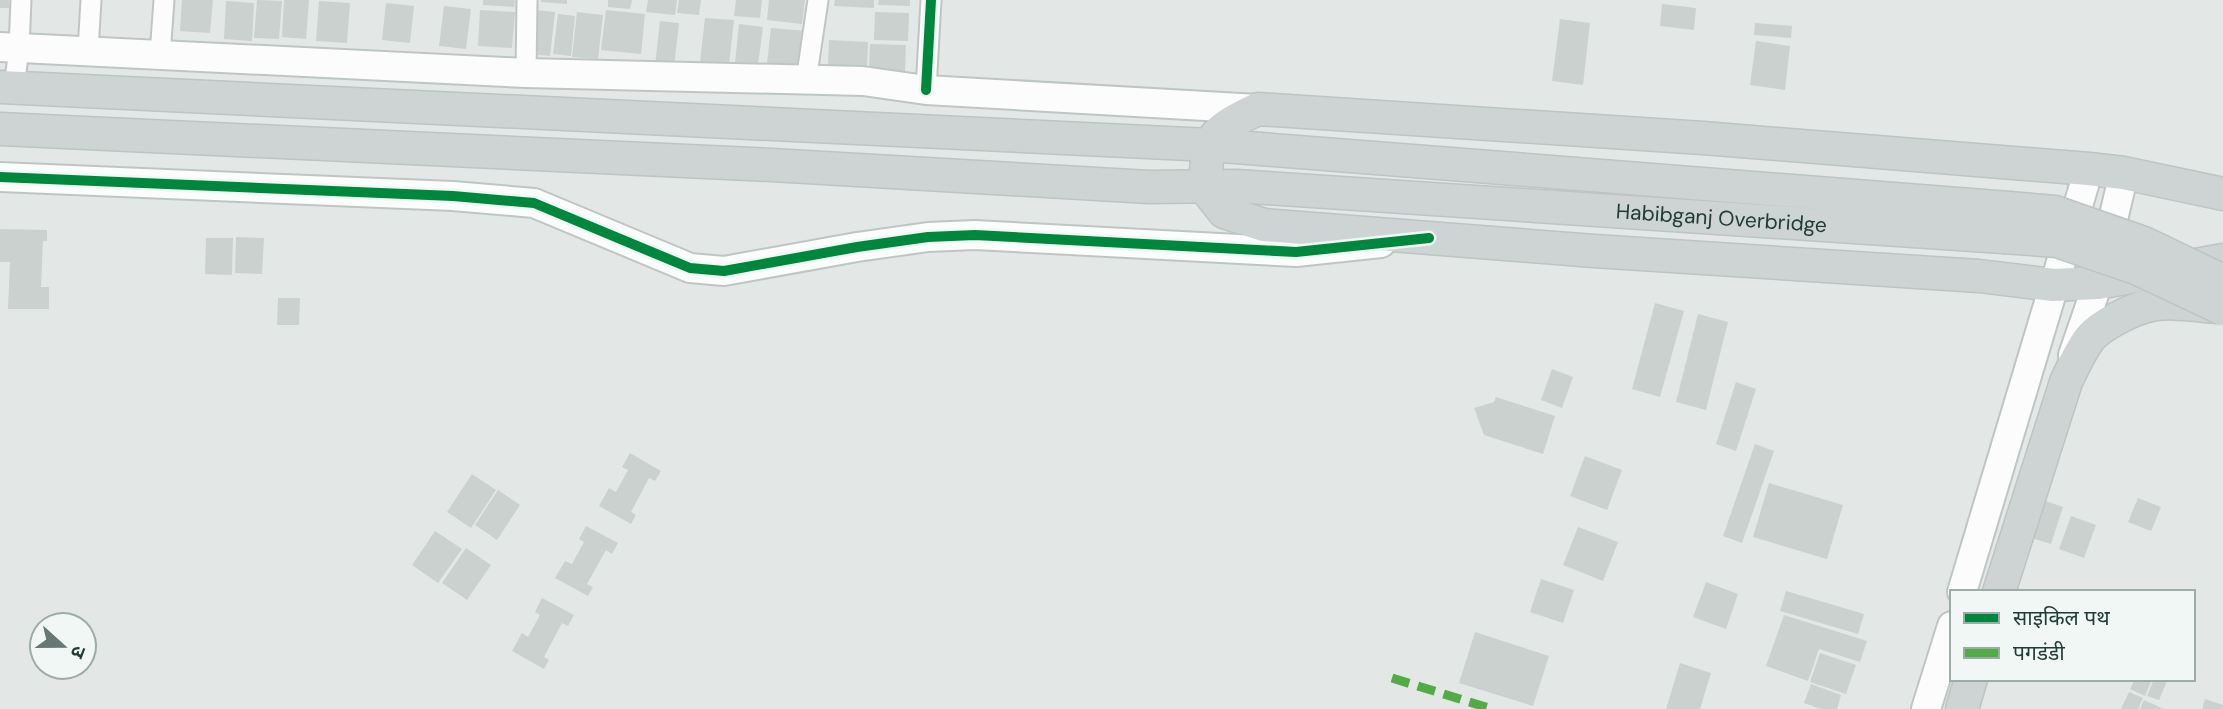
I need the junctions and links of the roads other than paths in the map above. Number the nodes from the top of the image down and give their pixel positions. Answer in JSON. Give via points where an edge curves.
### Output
{"nodes":[{"id":1,"x":20,"y":0,"type":"edge"},
{"id":2,"x":91,"y":0,"type":"edge"},
{"id":3,"x":164,"y":0,"type":"edge"},
{"id":4,"x":527,"y":0,"type":"edge"},
{"id":5,"x":818,"y":0,"type":"edge"},
{"id":6,"x":930,"y":0,"type":"edge"},
{"id":7,"x":10,"y":48,"type":"edge"},
{"id":8,"x":88,"y":51,"type":"junction"},
{"id":9,"x":160,"y":55,"type":"junction"},
{"id":10,"x":526,"y":73,"type":"junction"},
{"id":11,"x":806,"y":81,"type":"junction"},
{"id":12,"x":7,"y":87,"type":"edge"},
{"id":13,"x":926,"y":90,"type":"junction"},
{"id":14,"x":1258,"y":109,"type":"junction"},
{"id":15,"x":0,"y":129,"type":"edge"},
{"id":16,"x":1210,"y":145,"type":"junction"},
{"id":17,"x":2089,"y":169,"type":"junction"},
{"id":18,"x":2124,"y":173,"type":"junction"},
{"id":19,"x":0,"y":177,"type":"edge"},
{"id":20,"x":1205,"y":188,"type":"junction"},
{"id":21,"x":2223,"y":194,"type":"edge"},
{"id":22,"x":1429,"y":238,"type":"junction"},
{"id":23,"x":2223,"y":260,"type":"edge"},
{"id":24,"x":2098,"y":283,"type":"junction"},
{"id":25,"x":2053,"y":285,"type":"junction"},
{"id":26,"x":2222,"y":299,"type":"edge"},
{"id":27,"x":1963,"y":590,"type":"edge"},
{"id":28,"x":1991,"y":590,"type":"edge"},
{"id":29,"x":2000,"y":590,"type":"edge"},
{"id":30,"x":1950,"y":632,"type":"edge"},
{"id":31,"x":1958,"y":681,"type":"edge"},
{"id":32,"x":1971,"y":681,"type":"edge"},
{"id":33,"x":1926,"y":709,"type":"edge"},
{"id":34,"x":1948,"y":709,"type":"edge"},
{"id":35,"x":1962,"y":709,"type":"edge"}],
"edges":[{"from":1,"to":7,"type":"street"},
{"from":2,"to":8,"type":"street"},
{"from":3,"to":9,"type":"street"},
{"from":4,"to":10,"type":"street"},
{"from":5,"to":11,"type":"street"},
{"from":6,"to":13,"type":"street"},
{"from":7,"to":8,"type":"street"},
{"from":7,"to":12,"type":"street"},
{"from":8,"to":9,"type":"street"},
{"from":9,"to":10,"type":"street"},
{"from":10,"to":11,"type":"street"},
{"from":11,"to":13,"type":"street","via":[[874,81]]},
{"from":12,"to":16,"type":"main road","name":"Habibganj Overbridge"},
{"from":13,"to":14,"type":"street"},
{"from":14,"to":16,"type":"main road","via":[[1233,122]]},
{"from":14,"to":17,"type":"main road"},
{"from":15,"to":20,"type":"main road","name":"Habibganj Overbridge"},
{"from":16,"to":20,"type":"main road"},
{"from":16,"to":26,"type":"main road","name":"Habibganj Overbridge","bridge":true,"via":[[2055,212],[2144,243]]},
{"from":17,"to":18,"type":"main road"},
{"from":17,"to":25,"type":"street"},
{"from":18,"to":21,"type":"main road"},
{"from":18,"to":24,"type":"street"},
{"from":19,"to":22,"type":"street","via":[[534,203],[690,268],[724,271],[928,237],[975,235],[1296,252]]},
{"from":20,"to":22,"type":"main road","via":[[1224,212],[1264,225]]},
{"from":20,"to":26,"type":"main road","name":"Habibganj Overbridge","bridge":true,"via":[[1236,186],[2056,241]]},
{"from":22,"to":25,"type":"main road"},
{"from":23,"to":24,"type":"main road"},
{"from":24,"to":25,"type":"main road"},
{"from":24,"to":28,"type":"street"},
{"from":25,"to":27,"type":"street"},
{"from":26,"to":29,"type":"main road","via":[[2149,305],[2092,336],[2066,382]]},
{"from":30,"to":33,"type":"street"},
{"from":31,"to":34,"type":"street"},
{"from":32,"to":35,"type":"main road"}]}
